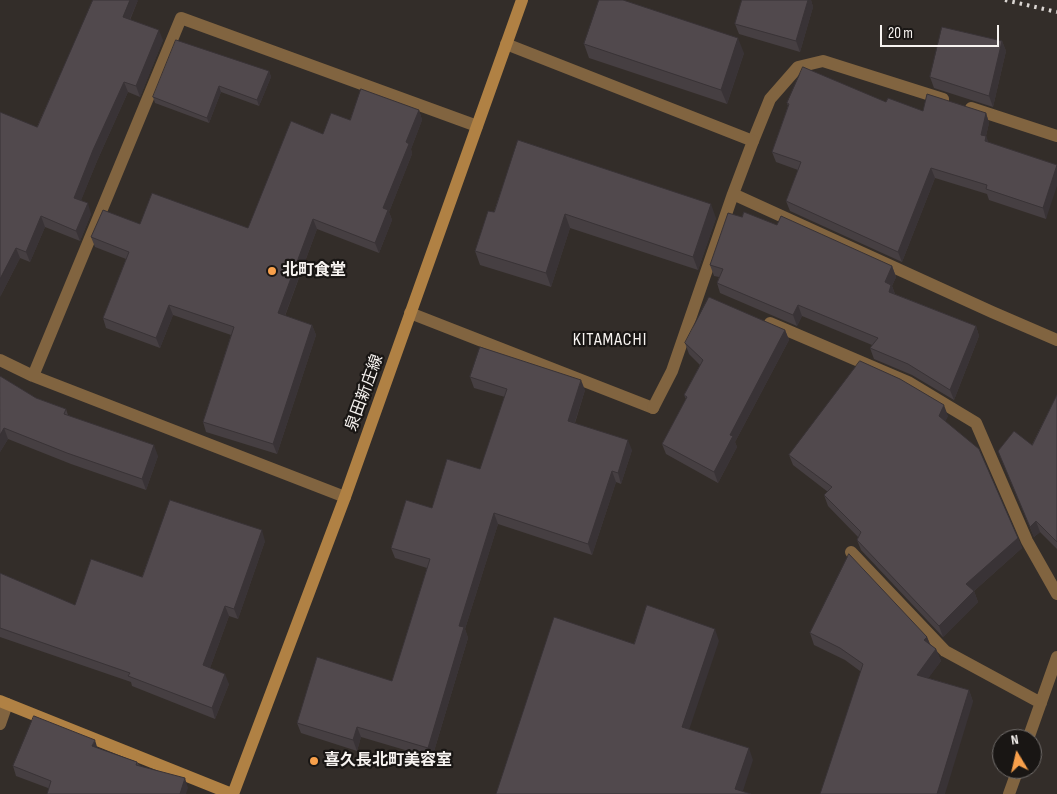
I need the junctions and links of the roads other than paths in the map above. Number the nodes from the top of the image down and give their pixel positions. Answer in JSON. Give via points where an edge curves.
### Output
{"nodes":[{"id":1,"x":522,"y":0,"type":"edge"},
{"id":2,"x":506,"y":44,"type":"junction"},
{"id":3,"x":477,"y":126,"type":"junction"},
{"id":4,"x":1057,"y":136,"type":"edge"},
{"id":5,"x":753,"y":141,"type":"junction"},
{"id":6,"x":733,"y":194,"type":"junction"},
{"id":7,"x":410,"y":313,"type":"junction"},
{"id":8,"x":762,"y":320,"type":"edge"},
{"id":9,"x":1057,"y":340,"type":"edge"},
{"id":10,"x":0,"y":360,"type":"edge"},
{"id":11,"x":33,"y":376,"type":"junction"},
{"id":12,"x":344,"y":497,"type":"junction"},
{"id":13,"x":852,"y":552,"type":"dead end"},
{"id":14,"x":1057,"y":594,"type":"edge"},
{"id":15,"x":1057,"y":657,"type":"edge"},
{"id":16,"x":4,"y":702,"type":"edge"},
{"id":17,"x":1041,"y":703,"type":"junction"},
{"id":18,"x":0,"y":724,"type":"edge"},
{"id":19,"x":1032,"y":729,"type":"edge"},
{"id":20,"x":1014,"y":779,"type":"edge"},
{"id":21,"x":232,"y":794,"type":"edge"},
{"id":22,"x":1009,"y":794,"type":"edge"}],
"edges":[{"from":1,"to":2,"type":"main road","name":"泉田新庄線"},
{"from":2,"to":3,"type":"main road","name":"泉田新庄線"},
{"from":2,"to":5,"type":"street"},
{"from":3,"to":7,"type":"main road","name":"泉田新庄線"},
{"from":3,"to":11,"type":"street","via":[[181,18]]},
{"from":4,"to":5,"type":"street","via":[[823,61],[798,67],[770,99]]},
{"from":5,"to":6,"type":"street"},
{"from":6,"to":7,"type":"street","via":[[703,295],[653,408]]},
{"from":6,"to":9,"type":"street"},
{"from":7,"to":12,"type":"main road","name":"泉田新庄線"},
{"from":8,"to":14,"type":"street","via":[[908,382],[976,423],[1027,541]]},
{"from":10,"to":11,"type":"street"},
{"from":11,"to":12,"type":"street"},
{"from":12,"to":21,"type":"main road","name":"泉田新庄線"},
{"from":13,"to":17,"type":"street","via":[[945,651]]},
{"from":15,"to":17,"type":"street"},
{"from":16,"to":18,"type":"street"},
{"from":16,"to":21,"type":"main road"},
{"from":17,"to":19,"type":"street"},
{"from":20,"to":22,"type":"street"}]}
